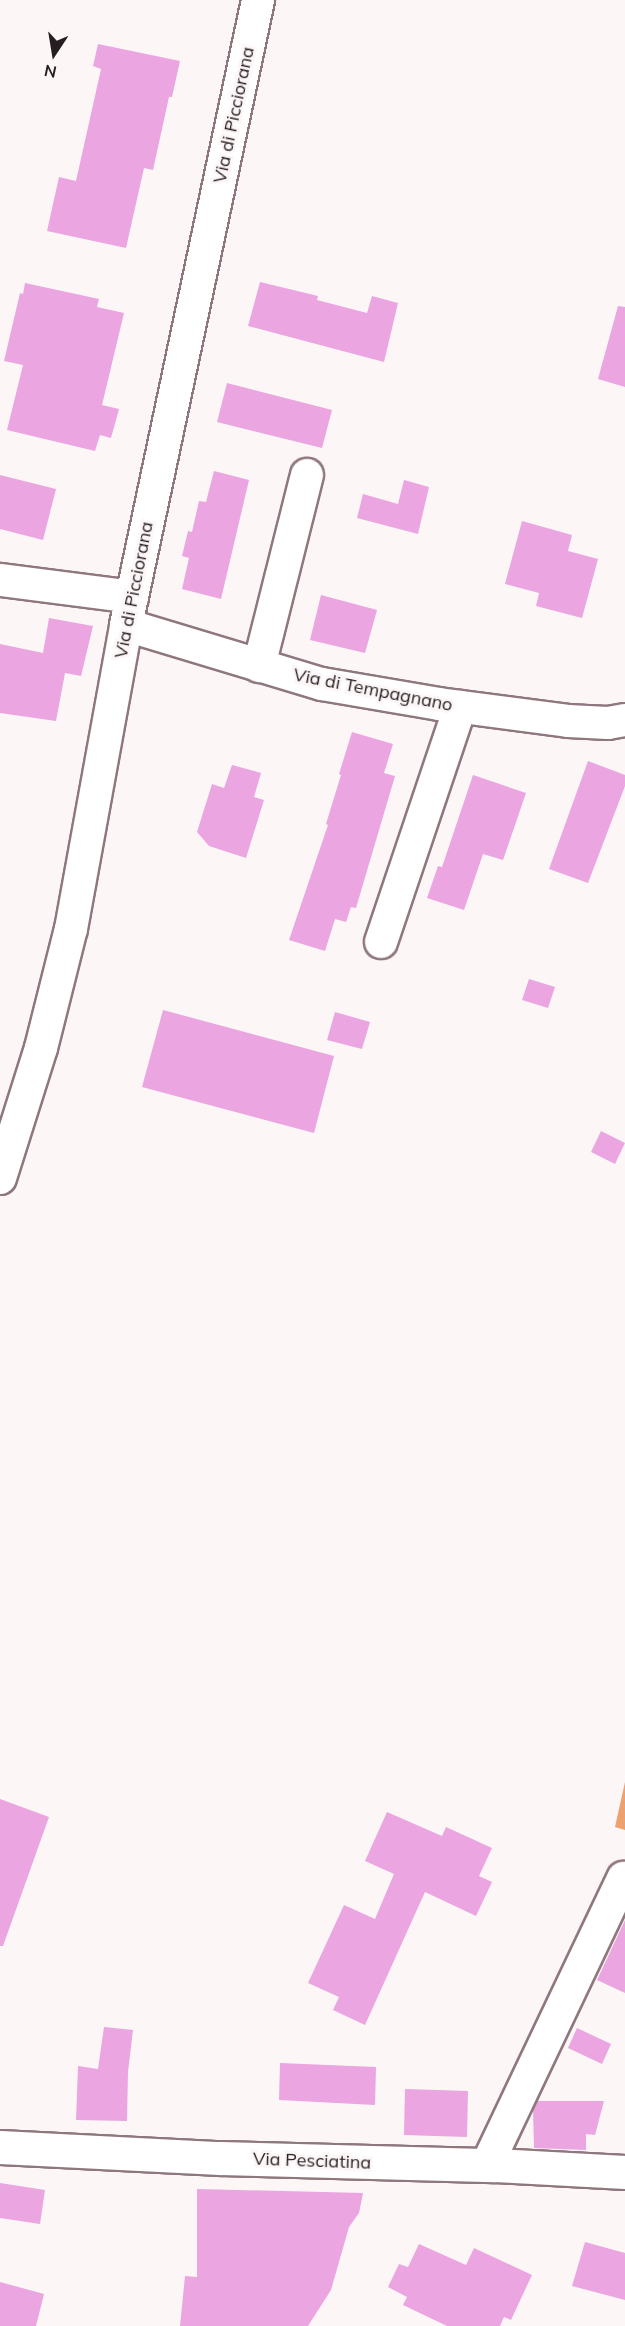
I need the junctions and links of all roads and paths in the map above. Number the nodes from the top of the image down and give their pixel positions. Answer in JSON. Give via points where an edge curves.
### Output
{"nodes":[{"id":1,"x":258,"y":0,"type":"edge"},
{"id":2,"x":307,"y":475,"type":"dead end"},
{"id":3,"x":0,"y":580,"type":"edge"},
{"id":4,"x":129,"y":611,"type":"junction"},
{"id":5,"x":259,"y":666,"type":"junction"},
{"id":6,"x":460,"y":708,"type":"junction"},
{"id":7,"x":625,"y":720,"type":"edge"},
{"id":8,"x":381,"y":942,"type":"dead end"},
{"id":9,"x":0,"y":1178,"type":"edge"},
{"id":10,"x":623,"y":1878,"type":"dead end"},
{"id":11,"x":0,"y":2147,"type":"edge"},
{"id":12,"x":487,"y":2165,"type":"junction"},
{"id":13,"x":625,"y":2172,"type":"edge"}],
"edges":[{"from":1,"to":4,"type":"street","name":"Via di Picciorana"},
{"from":2,"to":5,"type":"street"},
{"from":3,"to":4,"type":"street","name":"Via di Tempagnano"},
{"from":4,"to":5,"type":"street","name":"Via di Tempagnano"},
{"from":4,"to":9,"type":"street","name":"Via di Picciorana","via":[[71,929],[41,1048]]},
{"from":5,"to":6,"type":"street","name":"Via di Tempagnano","via":[[322,684]]},
{"from":6,"to":7,"type":"street","name":"Via di Tempagnano","via":[[568,721]]},
{"from":6,"to":8,"type":"street"},
{"from":10,"to":12,"type":"street"},
{"from":11,"to":12,"type":"main road","name":"Via Pesciatina"},
{"from":12,"to":13,"type":"main road","name":"Via Pesciatina"}]}
